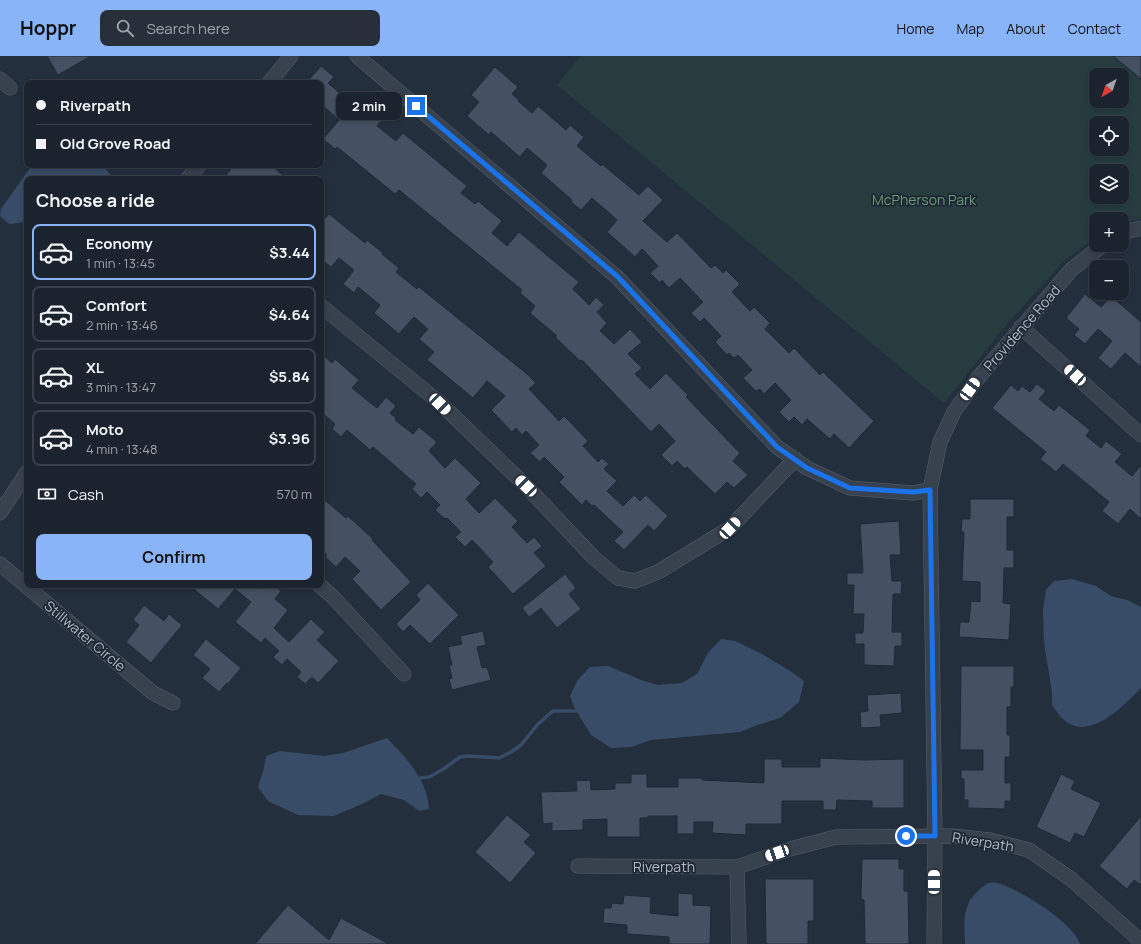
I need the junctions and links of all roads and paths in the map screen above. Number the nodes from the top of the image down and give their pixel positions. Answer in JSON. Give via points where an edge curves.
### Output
{"nodes":[{"id":1,"x":291,"y":56,"type":"edge"},
{"id":2,"x":357,"y":56,"type":"edge"},
{"id":3,"x":271,"y":80,"type":"edge"},
{"id":4,"x":197,"y":168,"type":"edge"},
{"id":5,"x":190,"y":176,"type":"edge"},
{"id":6,"x":1141,"y":228,"type":"edge"},
{"id":7,"x":1129,"y":232,"type":"edge"},
{"id":8,"x":1094,"y":252,"type":"edge"},
{"id":9,"x":324,"y":308,"type":"edge"},
{"id":10,"x":1021,"y":327,"type":"junction"},
{"id":11,"x":1141,"y":435,"type":"edge"},
{"id":12,"x":795,"y":459,"type":"junction"},
{"id":13,"x":24,"y":477,"type":"edge"},
{"id":14,"x":930,"y":490,"type":"junction"},
{"id":15,"x":0,"y":513,"type":"edge"},
{"id":16,"x":0,"y":564,"type":"edge"},
{"id":17,"x":24,"y":584,"type":"edge"},
{"id":18,"x":29,"y":588,"type":"edge"},
{"id":19,"x":323,"y":588,"type":"edge"},
{"id":20,"x":404,"y":674,"type":"dead end"},
{"id":21,"x":173,"y":703,"type":"dead end"},
{"id":22,"x":935,"y":836,"type":"junction"},
{"id":23,"x":578,"y":866,"type":"dead end"},
{"id":24,"x":737,"y":867,"type":"junction"},
{"id":25,"x":1137,"y":938,"type":"edge"},
{"id":26,"x":739,"y":944,"type":"edge"},
{"id":27,"x":934,"y":944,"type":"edge"}],
"edges":[{"from":1,"to":3,"type":"street"},
{"from":2,"to":12,"type":"street","via":[[618,277],[777,447]]},
{"from":4,"to":5,"type":"street"},
{"from":6,"to":7,"type":"street"},
{"from":8,"to":10,"type":"street","name":"Providence Road","via":[[1072,269]]},
{"from":9,"to":12,"type":"street","via":[[440,404],[526,486],[594,558],[618,578],[635,581],[658,572],[730,528]]},
{"from":10,"to":11,"type":"street"},
{"from":10,"to":14,"type":"street","name":"Providence Road","via":[[978,378],[954,412],[940,442]]},
{"from":12,"to":14,"type":"street","via":[[807,468],[850,488],[913,492]]},
{"from":13,"to":15,"type":"street"},
{"from":14,"to":22,"type":"street","name":"Providence Road"},
{"from":16,"to":17,"type":"street","name":"Stillwater Circle"},
{"from":18,"to":21,"type":"street","name":"Stillwater Circle","via":[[153,692]]},
{"from":19,"to":20,"type":"street"},
{"from":22,"to":24,"type":"street","name":"Riverpath","via":[[836,837]]},
{"from":22,"to":25,"type":"street","name":"Riverpath","via":[[990,840],[1029,850],[1071,879]]},
{"from":22,"to":27,"type":"street","name":"Providence Road"},
{"from":23,"to":24,"type":"street","name":"Riverpath"},
{"from":24,"to":26,"type":"street"}]}
